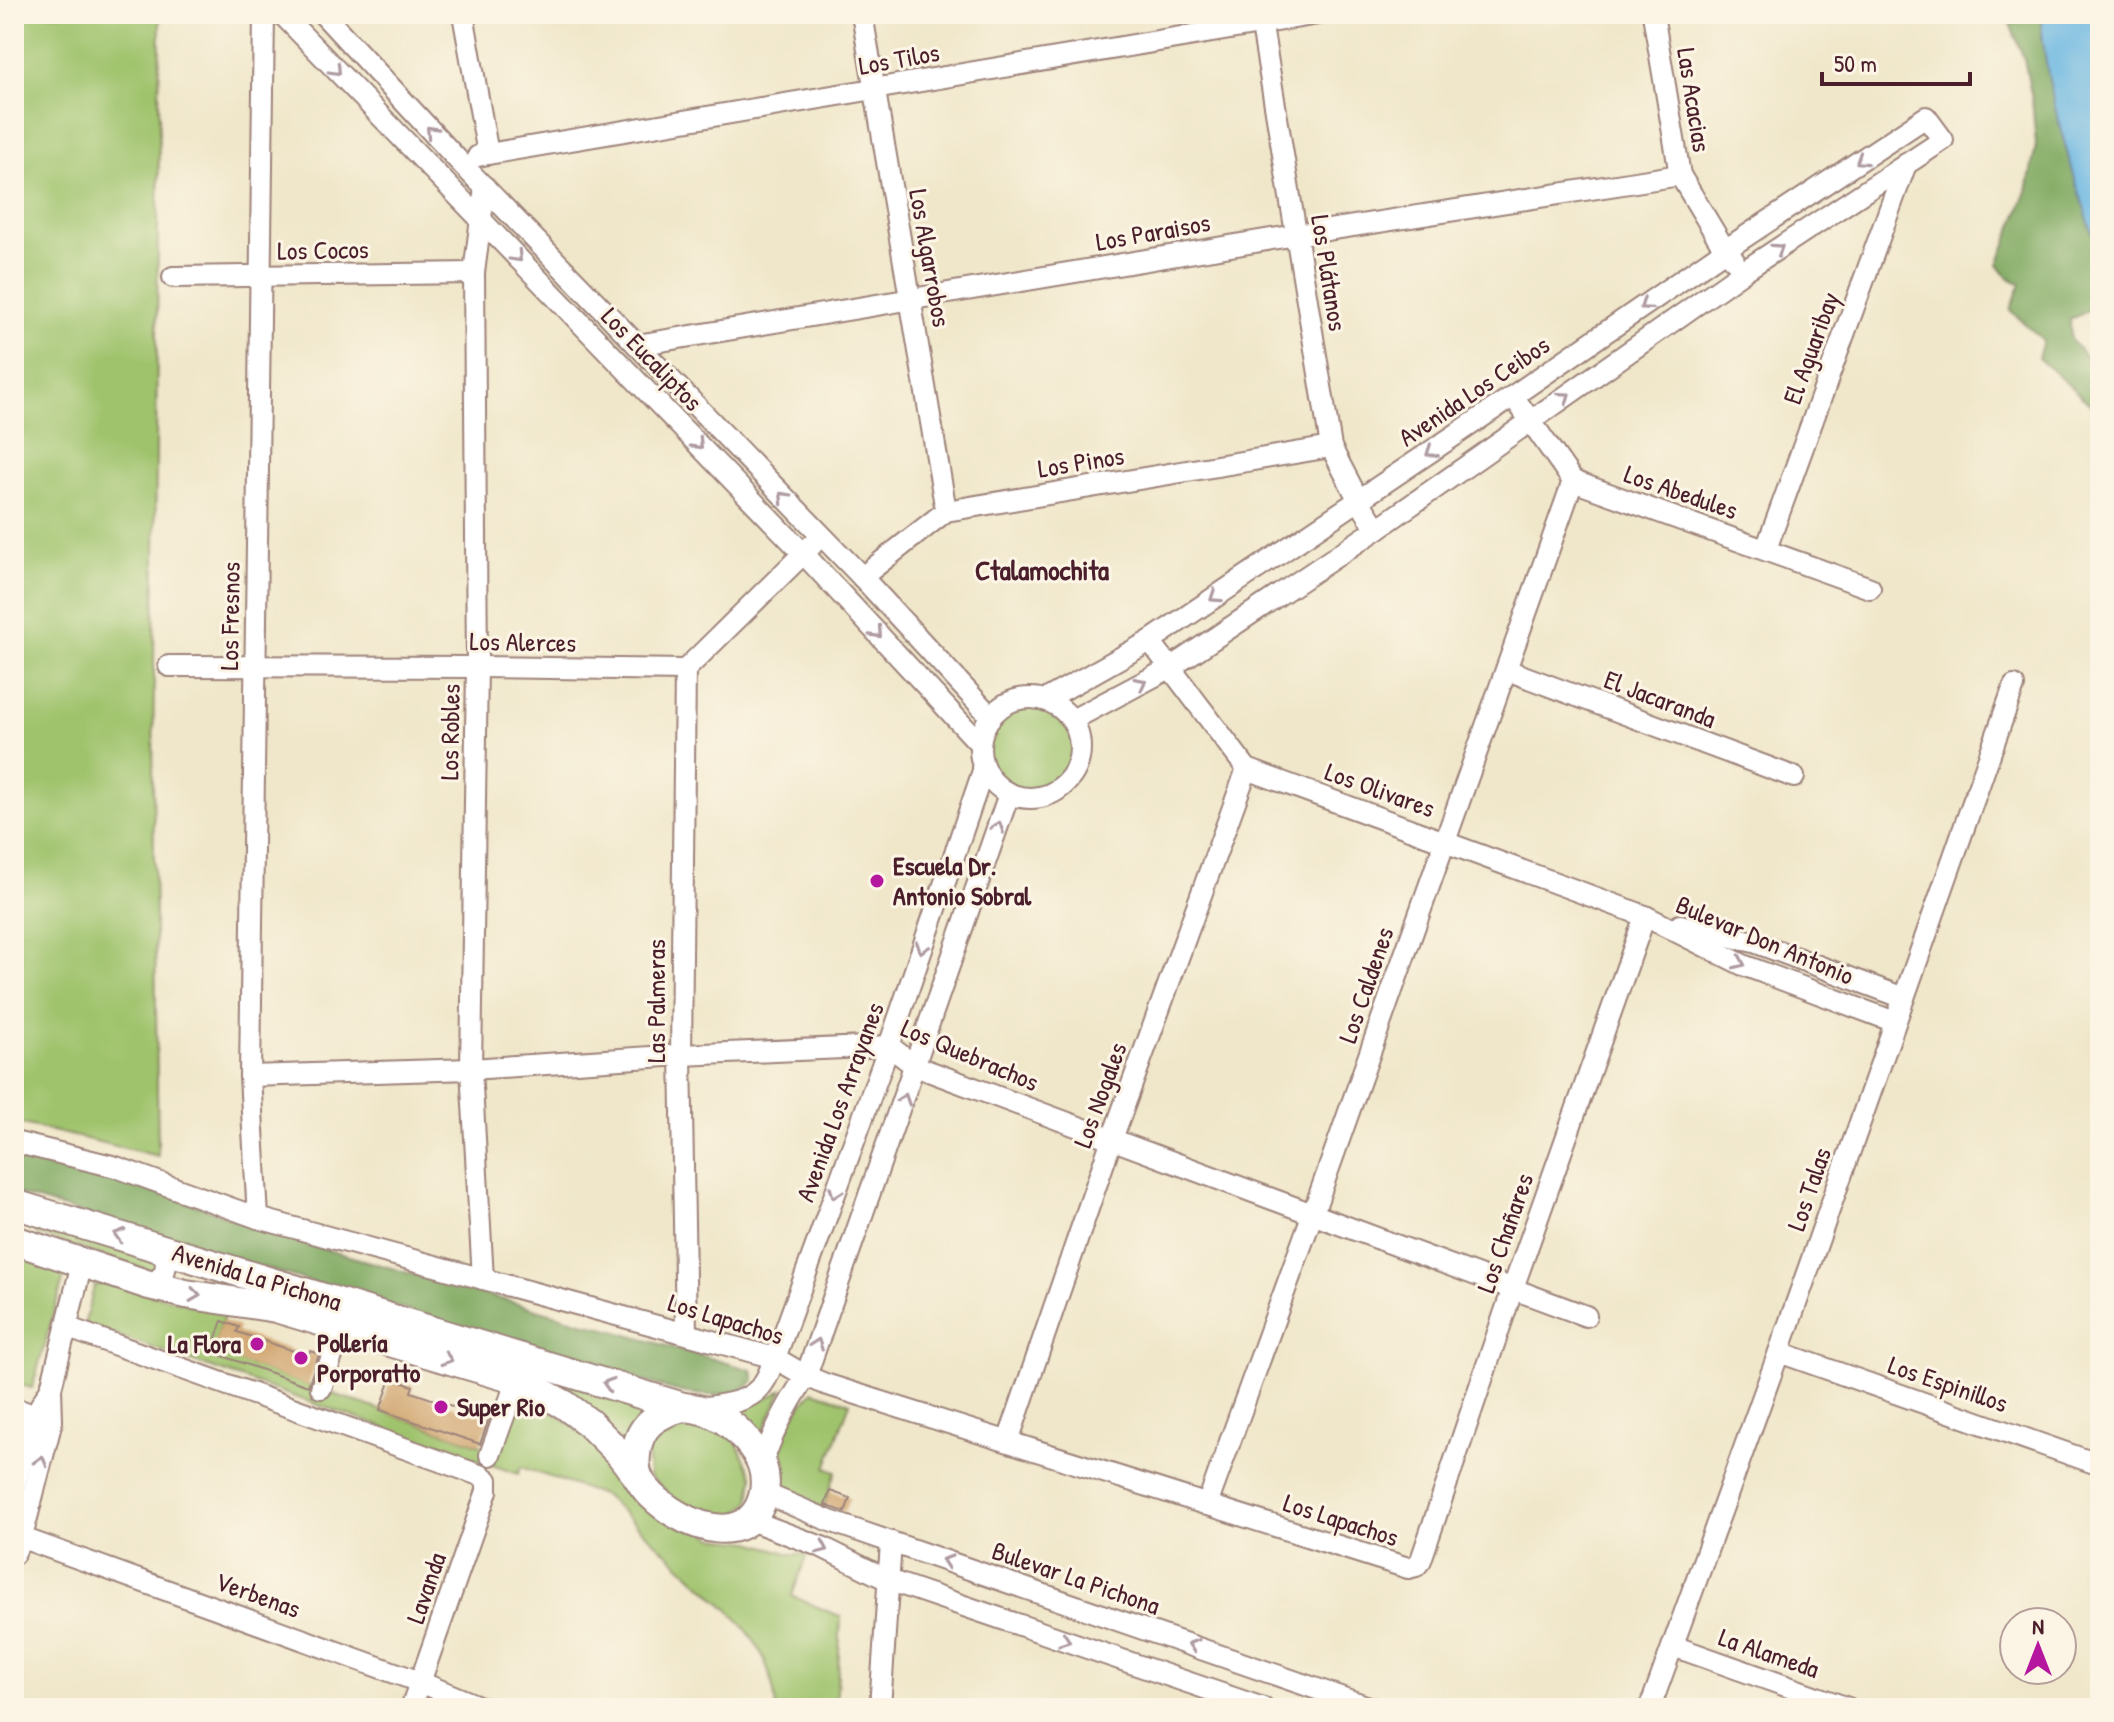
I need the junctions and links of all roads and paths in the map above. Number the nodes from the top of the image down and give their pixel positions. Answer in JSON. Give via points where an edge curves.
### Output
{"nodes":[{"id":1,"x":264,"y":14,"type":"edge"},
{"id":2,"x":282,"y":14,"type":"edge"},
{"id":3,"x":323,"y":14,"type":"edge"},
{"id":4,"x":463,"y":14,"type":"edge"},
{"id":5,"x":862,"y":14,"type":"edge"},
{"id":6,"x":1318,"y":14,"type":"edge"},
{"id":7,"x":1653,"y":14,"type":"edge"},
{"id":8,"x":1261,"y":19,"type":"edge"},
{"id":9,"x":875,"y":90,"type":"junction"},
{"id":10,"x":488,"y":154,"type":"junction"},
{"id":11,"x":457,"y":159,"type":"junction"},
{"id":12,"x":1906,"y":164,"type":"junction"},
{"id":13,"x":432,"y":169,"type":"junction"},
{"id":14,"x":1680,"y":175,"type":"junction"},
{"id":15,"x":485,"y":187,"type":"junction"},
{"id":16,"x":482,"y":221,"type":"junction"},
{"id":17,"x":1296,"y":235,"type":"junction"},
{"id":18,"x":1725,"y":250,"type":"junction"},
{"id":19,"x":1744,"y":271,"type":"junction"},
{"id":20,"x":474,"y":273,"type":"junction"},
{"id":21,"x":173,"y":277,"type":"dead end"},
{"id":22,"x":259,"y":277,"type":"junction"},
{"id":23,"x":911,"y":300,"type":"junction"},
{"id":24,"x":637,"y":345,"type":"junction"},
{"id":25,"x":1513,"y":396,"type":"junction"},
{"id":26,"x":1532,"y":421,"type":"junction"},
{"id":27,"x":1331,"y":447,"type":"junction"},
{"id":28,"x":1573,"y":481,"type":"junction"},
{"id":29,"x":1359,"y":501,"type":"junction"},
{"id":30,"x":946,"y":511,"type":"junction"},
{"id":31,"x":1377,"y":529,"type":"junction"},
{"id":32,"x":821,"y":535,"type":"junction"},
{"id":33,"x":1766,"y":549,"type":"junction"},
{"id":34,"x":803,"y":553,"type":"junction"},
{"id":35,"x":862,"y":577,"type":"junction"},
{"id":36,"x":1870,"y":588,"type":"dead end"},
{"id":37,"x":1150,"y":641,"type":"junction"},
{"id":38,"x":255,"y":665,"type":"junction"},
{"id":39,"x":169,"y":666,"type":"dead end"},
{"id":40,"x":477,"y":667,"type":"junction"},
{"id":41,"x":1170,"y":668,"type":"junction"},
{"id":42,"x":685,"y":670,"type":"junction"},
{"id":43,"x":1507,"y":670,"type":"junction"},
{"id":44,"x":2014,"y":686,"type":"dead end"},
{"id":45,"x":1045,"y":700,"type":"junction"},
{"id":46,"x":991,"y":717,"type":"junction"},
{"id":47,"x":1072,"y":720,"type":"junction"},
{"id":48,"x":980,"y":744,"type":"junction"},
{"id":49,"x":984,"y":768,"type":"junction"},
{"id":50,"x":1247,"y":769,"type":"junction"},
{"id":51,"x":1794,"y":777,"type":"dead end"},
{"id":52,"x":1009,"y":794,"type":"junction"},
{"id":53,"x":1444,"y":842,"type":"junction"},
{"id":54,"x":1645,"y":916,"type":"junction"},
{"id":55,"x":1904,"y":998,"type":"junction"},
{"id":56,"x":1895,"y":1022,"type":"junction"},
{"id":57,"x":889,"y":1046,"type":"junction"},
{"id":58,"x":681,"y":1055,"type":"junction"},
{"id":59,"x":915,"y":1066,"type":"junction"},
{"id":60,"x":471,"y":1069,"type":"junction"},
{"id":61,"x":250,"y":1076,"type":"junction"},
{"id":62,"x":1112,"y":1139,"type":"junction"},
{"id":63,"x":14,"y":1142,"type":"edge"},
{"id":64,"x":14,"y":1204,"type":"edge"},
{"id":65,"x":42,"y":1211,"type":"junction"},
{"id":66,"x":1313,"y":1213,"type":"junction"},
{"id":67,"x":258,"y":1218,"type":"junction"},
{"id":68,"x":23,"y":1243,"type":"edge"},
{"id":69,"x":162,"y":1249,"type":"junction"},
{"id":70,"x":82,"y":1263,"type":"junction"},
{"id":71,"x":483,"y":1279,"type":"junction"},
{"id":72,"x":149,"y":1285,"type":"junction"},
{"id":73,"x":1513,"y":1288,"type":"junction"},
{"id":74,"x":1586,"y":1316,"type":"dead end"},
{"id":75,"x":66,"y":1327,"type":"junction"},
{"id":76,"x":342,"y":1327,"type":"junction"},
{"id":77,"x":686,"y":1333,"type":"junction"},
{"id":78,"x":1779,"y":1352,"type":"junction"},
{"id":79,"x":775,"y":1358,"type":"junction"},
{"id":80,"x":806,"y":1376,"type":"junction"},
{"id":81,"x":517,"y":1380,"type":"junction"},
{"id":82,"x":321,"y":1388,"type":"dead end"},
{"id":83,"x":690,"y":1408,"type":"junction"},
{"id":84,"x":33,"y":1415,"type":"edge"},
{"id":85,"x":1008,"y":1441,"type":"junction"},
{"id":86,"x":490,"y":1455,"type":"dead end"},
{"id":87,"x":762,"y":1465,"type":"junction"},
{"id":88,"x":2100,"y":1465,"type":"edge"},
{"id":89,"x":638,"y":1477,"type":"junction"},
{"id":90,"x":14,"y":1488,"type":"edge"},
{"id":91,"x":764,"y":1493,"type":"junction"},
{"id":92,"x":1207,"y":1505,"type":"junction"},
{"id":93,"x":750,"y":1520,"type":"junction"},
{"id":94,"x":17,"y":1542,"type":"edge"},
{"id":95,"x":891,"y":1542,"type":"junction"},
{"id":96,"x":1416,"y":1566,"type":"joint"},
{"id":97,"x":888,"y":1580,"type":"junction"},
{"id":98,"x":1673,"y":1646,"type":"junction"},
{"id":99,"x":1246,"y":1664,"type":"junction"},
{"id":100,"x":420,"y":1682,"type":"junction"},
{"id":101,"x":1243,"y":1704,"type":"edge"},
{"id":102,"x":411,"y":1708,"type":"edge"},
{"id":103,"x":483,"y":1708,"type":"edge"},
{"id":104,"x":880,"y":1708,"type":"edge"},
{"id":105,"x":1263,"y":1708,"type":"edge"},
{"id":106,"x":1372,"y":1708,"type":"edge"},
{"id":107,"x":1650,"y":1708,"type":"edge"},
{"id":108,"x":1848,"y":1708,"type":"edge"}],
"edges":[{"from":1,"to":22,"type":"street","name":"Los Fresnos"},
{"from":2,"to":13,"type":"street","name":"Los Eucaliptos","one_way":true},
{"from":11,"to":3,"type":"street","name":"Los Eucaliptos","one_way":true},
{"from":4,"to":10,"type":"street"},
{"from":5,"to":9,"type":"street","name":"Los Algarrobos"},
{"from":6,"to":8,"type":"street","name":"Los Tilos"},
{"from":7,"to":14,"type":"street","name":"Las Acacias"},
{"from":8,"to":9,"type":"street","name":"Los Tilos"},
{"from":8,"to":17,"type":"street","name":"Los Plátanos"},
{"from":9,"to":10,"type":"street","name":"Los Tilos"},
{"from":9,"to":23,"type":"street","name":"Los Algarrobos"},
{"from":10,"to":11,"type":"street"},
{"from":11,"to":13,"type":"street"},
{"from":11,"to":15,"type":"street","name":"Los Eucaliptos"},
{"from":12,"to":18,"type":"street","name":"Avenida Los Ceibos","one_way":true,"via":[[1943,140],[1926,117]]},
{"from":19,"to":12,"type":"street","one_way":true},
{"from":12,"to":33,"type":"street","name":"El Aguaribay"},
{"from":13,"to":16,"type":"street","name":"Los Eucaliptos"},
{"from":14,"to":17,"type":"street","name":"Los Paraisos"},
{"from":14,"to":18,"type":"street","name":"Las Acacias"},
{"from":15,"to":16,"type":"street","name":"Los Robles"},
{"from":15,"to":24,"type":"street","name":"Los Eucaliptos"},
{"from":16,"to":20,"type":"street","name":"Los Robles"},
{"from":16,"to":34,"type":"street","name":"Los Eucaliptos","one_way":true},
{"from":17,"to":23,"type":"street","name":"Los Paraisos"},
{"from":17,"to":27,"type":"street","name":"Los Plátanos"},
{"from":18,"to":19,"type":"street","name":"Las Acacias"},
{"from":18,"to":25,"type":"street","name":"Avenida Los Ceibos","one_way":true},
{"from":26,"to":19,"type":"street","one_way":true},
{"from":20,"to":22,"type":"street","name":"Los Cocos"},
{"from":20,"to":40,"type":"street","name":"Los Robles"},
{"from":21,"to":22,"type":"street","name":"Los Cocos"},
{"from":22,"to":38,"type":"street","name":"Los Fresnos"},
{"from":23,"to":24,"type":"street","name":"Los Paraisos"},
{"from":23,"to":30,"type":"street","name":"Los Algarrobos"},
{"from":32,"to":24,"type":"street","name":"Los Eucaliptos","one_way":true},
{"from":25,"to":26,"type":"street"},
{"from":25,"to":29,"type":"street","name":"Avenida Los Ceibos","one_way":true},
{"from":26,"to":28,"type":"street"},
{"from":26,"to":31,"type":"street"},
{"from":27,"to":29,"type":"street","name":"Los Plátanos"},
{"from":27,"to":30,"type":"street","name":"Los Pinos"},
{"from":28,"to":33,"type":"street","name":"Los Abedules"},
{"from":28,"to":43,"type":"street","name":"Los Caldenes"},
{"from":29,"to":31,"type":"street","name":"Los Plátanos"},
{"from":29,"to":37,"type":"street","name":"Avenida Los Ceibos","one_way":true},
{"from":30,"to":35,"type":"street","name":"Los Pinos"},
{"from":31,"to":41,"type":"street"},
{"from":32,"to":34,"type":"street"},
{"from":32,"to":35,"type":"street","name":"Los Eucaliptos"},
{"from":33,"to":36,"type":"street","name":"Los Abedules"},
{"from":34,"to":42,"type":"street"},
{"from":34,"to":48,"type":"street","name":"Los Eucaliptos","one_way":true},
{"from":35,"to":46,"type":"street","name":"Los Eucaliptos"},
{"from":37,"to":41,"type":"street"},
{"from":37,"to":45,"type":"street","name":"Avenida Los Ceibos"},
{"from":38,"to":39,"type":"street","name":"Los Alerces"},
{"from":38,"to":40,"type":"street","name":"Los Alerces"},
{"from":38,"to":61,"type":"street","name":"Los Fresnos"},
{"from":40,"to":42,"type":"street","name":"Los Alerces"},
{"from":40,"to":60,"type":"street","name":"Los Robles"},
{"from":47,"to":41,"type":"street","one_way":true},
{"from":41,"to":50,"type":"street"},
{"from":42,"to":58,"type":"street","name":"Las Palmeras"},
{"from":43,"to":51,"type":"street","name":"El Jacaranda"},
{"from":43,"to":53,"type":"street","name":"Los Caldenes"},
{"from":44,"to":55,"type":"street","name":"Los Talas"},
{"from":45,"to":46,"type":"street","via":[[1015,700]]},
{"from":45,"to":47,"type":"street"},
{"from":46,"to":48,"type":"street"},
{"from":47,"to":52,"type":"street","via":[[1080,747],[1073,775],[1051,793]]},
{"from":48,"to":49,"type":"street"},
{"from":49,"to":52,"type":"street"},
{"from":49,"to":57,"type":"street","name":"Avenida Los Arrayanes","one_way":true},
{"from":50,"to":53,"type":"street","name":"Los Olivares"},
{"from":50,"to":62,"type":"street","name":"Los Nogales"},
{"from":59,"to":52,"type":"street","one_way":true},
{"from":53,"to":54,"type":"street","name":"Los Olivares"},
{"from":53,"to":66,"type":"street","name":"Los Caldenes"},
{"from":54,"to":55,"type":"street","name":"Bulevar Don Antonio","via":[[1754,942]]},
{"from":54,"to":56,"type":"street","name":"Bulevar Don Antonio","one_way":true,"via":[[1743,965]]},
{"from":54,"to":73,"type":"street","name":"Los Chañares"},
{"from":55,"to":56,"type":"street","name":"Los Talas"},
{"from":56,"to":78,"type":"street","name":"Los Talas"},
{"from":57,"to":58,"type":"street","name":"Los Quebrachos"},
{"from":57,"to":59,"type":"street","name":"Los Quebrachos"},
{"from":57,"to":79,"type":"street","name":"Avenida Los Arrayanes","one_way":true},
{"from":58,"to":60,"type":"street","name":"Los Quebrachos"},
{"from":58,"to":77,"type":"street","name":"Las Palmeras"},
{"from":59,"to":62,"type":"street","name":"Los Quebrachos"},
{"from":80,"to":59,"type":"street","one_way":true},
{"from":60,"to":61,"type":"street","name":"Los Quebrachos"},
{"from":60,"to":71,"type":"street","name":"Los Robles"},
{"from":61,"to":67,"type":"street","name":"Los Fresnos"},
{"from":62,"to":66,"type":"street","name":"Los Quebrachos"},
{"from":62,"to":85,"type":"street","name":"Los Nogales"},
{"from":63,"to":67,"type":"street","name":"Los Lapachos","via":[[116,1167]]},
{"from":64,"to":65,"type":"main road","name":"Avenida La Pichona"},
{"from":65,"to":68,"type":"street"},
{"from":69,"to":65,"type":"main road","name":"Avenida La Pichona","one_way":true},
{"from":66,"to":73,"type":"street","name":"Los Quebrachos"},
{"from":66,"to":92,"type":"street","name":"Los Caldenes"},
{"from":67,"to":71,"type":"street","name":"Los Lapachos"},
{"from":68,"to":70,"type":"main road","name":"Avenida La Pichona"},
{"from":69,"to":72,"type":"street","via":[[165,1273]]},
{"from":83,"to":69,"type":"main road","name":"Avenida La Pichona","one_way":true},
{"from":70,"to":72,"type":"main road","name":"Avenida La Pichona"},
{"from":70,"to":75,"type":"street"},
{"from":71,"to":77,"type":"street","name":"Los Lapachos"},
{"from":72,"to":76,"type":"main road","name":"Avenida La Pichona","one_way":true,"via":[[267,1306]]},
{"from":73,"to":74,"type":"street","name":"Los Quebrachos"},
{"from":73,"to":96,"type":"street","name":"Los Chañares"},
{"from":75,"to":84,"type":"street","via":[[51,1388]]},
{"from":75,"to":100,"type":"street","name":"Lavanda","via":[[487,1480]]},
{"from":76,"to":81,"type":"main road","name":"Avenida La Pichona","one_way":true},
{"from":76,"to":82,"type":"street"},
{"from":77,"to":79,"type":"street","name":"Los Lapachos"},
{"from":78,"to":88,"type":"street","name":"Los Espinillos"},
{"from":78,"to":98,"type":"street","name":"Los Talas"},
{"from":79,"to":80,"type":"street","name":"Los Lapachos"},
{"from":79,"to":83,"type":"street","name":"Avenida Los Arrayanes","via":[[755,1393]]},
{"from":80,"to":85,"type":"street","name":"Los Lapachos"},
{"from":80,"to":87,"type":"street","via":[[779,1419]]},
{"from":81,"to":86,"type":"street"},
{"from":81,"to":89,"type":"main road","name":"Avenida La Pichona","via":[[589,1423]]},
{"from":83,"to":87,"type":"main road","via":[[733,1427]]},
{"from":83,"to":89,"type":"main road","via":[[665,1412],[642,1432],[635,1458]]},
{"from":84,"to":90,"type":"street"},
{"from":94,"to":84,"type":"street","one_way":true},
{"from":85,"to":92,"type":"street","name":"Los Lapachos"},
{"from":87,"to":91,"type":"main road"},
{"from":89,"to":93,"type":"main road","via":[[667,1508],[697,1524],[727,1529]]},
{"from":91,"to":93,"type":"main road"},
{"from":91,"to":95,"type":"street","name":"Bulevar La Pichona"},
{"from":92,"to":96,"type":"street","name":"Los Lapachos","via":[[1402,1567]]},
{"from":93,"to":97,"type":"street","one_way":true},
{"from":94,"to":100,"type":"street","name":"Verbenas"},
{"from":95,"to":97,"type":"street"},
{"from":99,"to":95,"type":"street","name":"Bulevar La Pichona","one_way":true},
{"from":97,"to":101,"type":"street","one_way":true},
{"from":97,"to":104,"type":"street"},
{"from":98,"to":107,"type":"street","name":"Los Talas"},
{"from":98,"to":108,"type":"street","name":"La Alameda"},
{"from":99,"to":101,"type":"street"},
{"from":99,"to":106,"type":"street","name":"Bulevar La Pichona"},
{"from":100,"to":102,"type":"street","name":"Lavanda"},
{"from":100,"to":103,"type":"street","name":"Verbenas"},
{"from":101,"to":105,"type":"street"}]}
